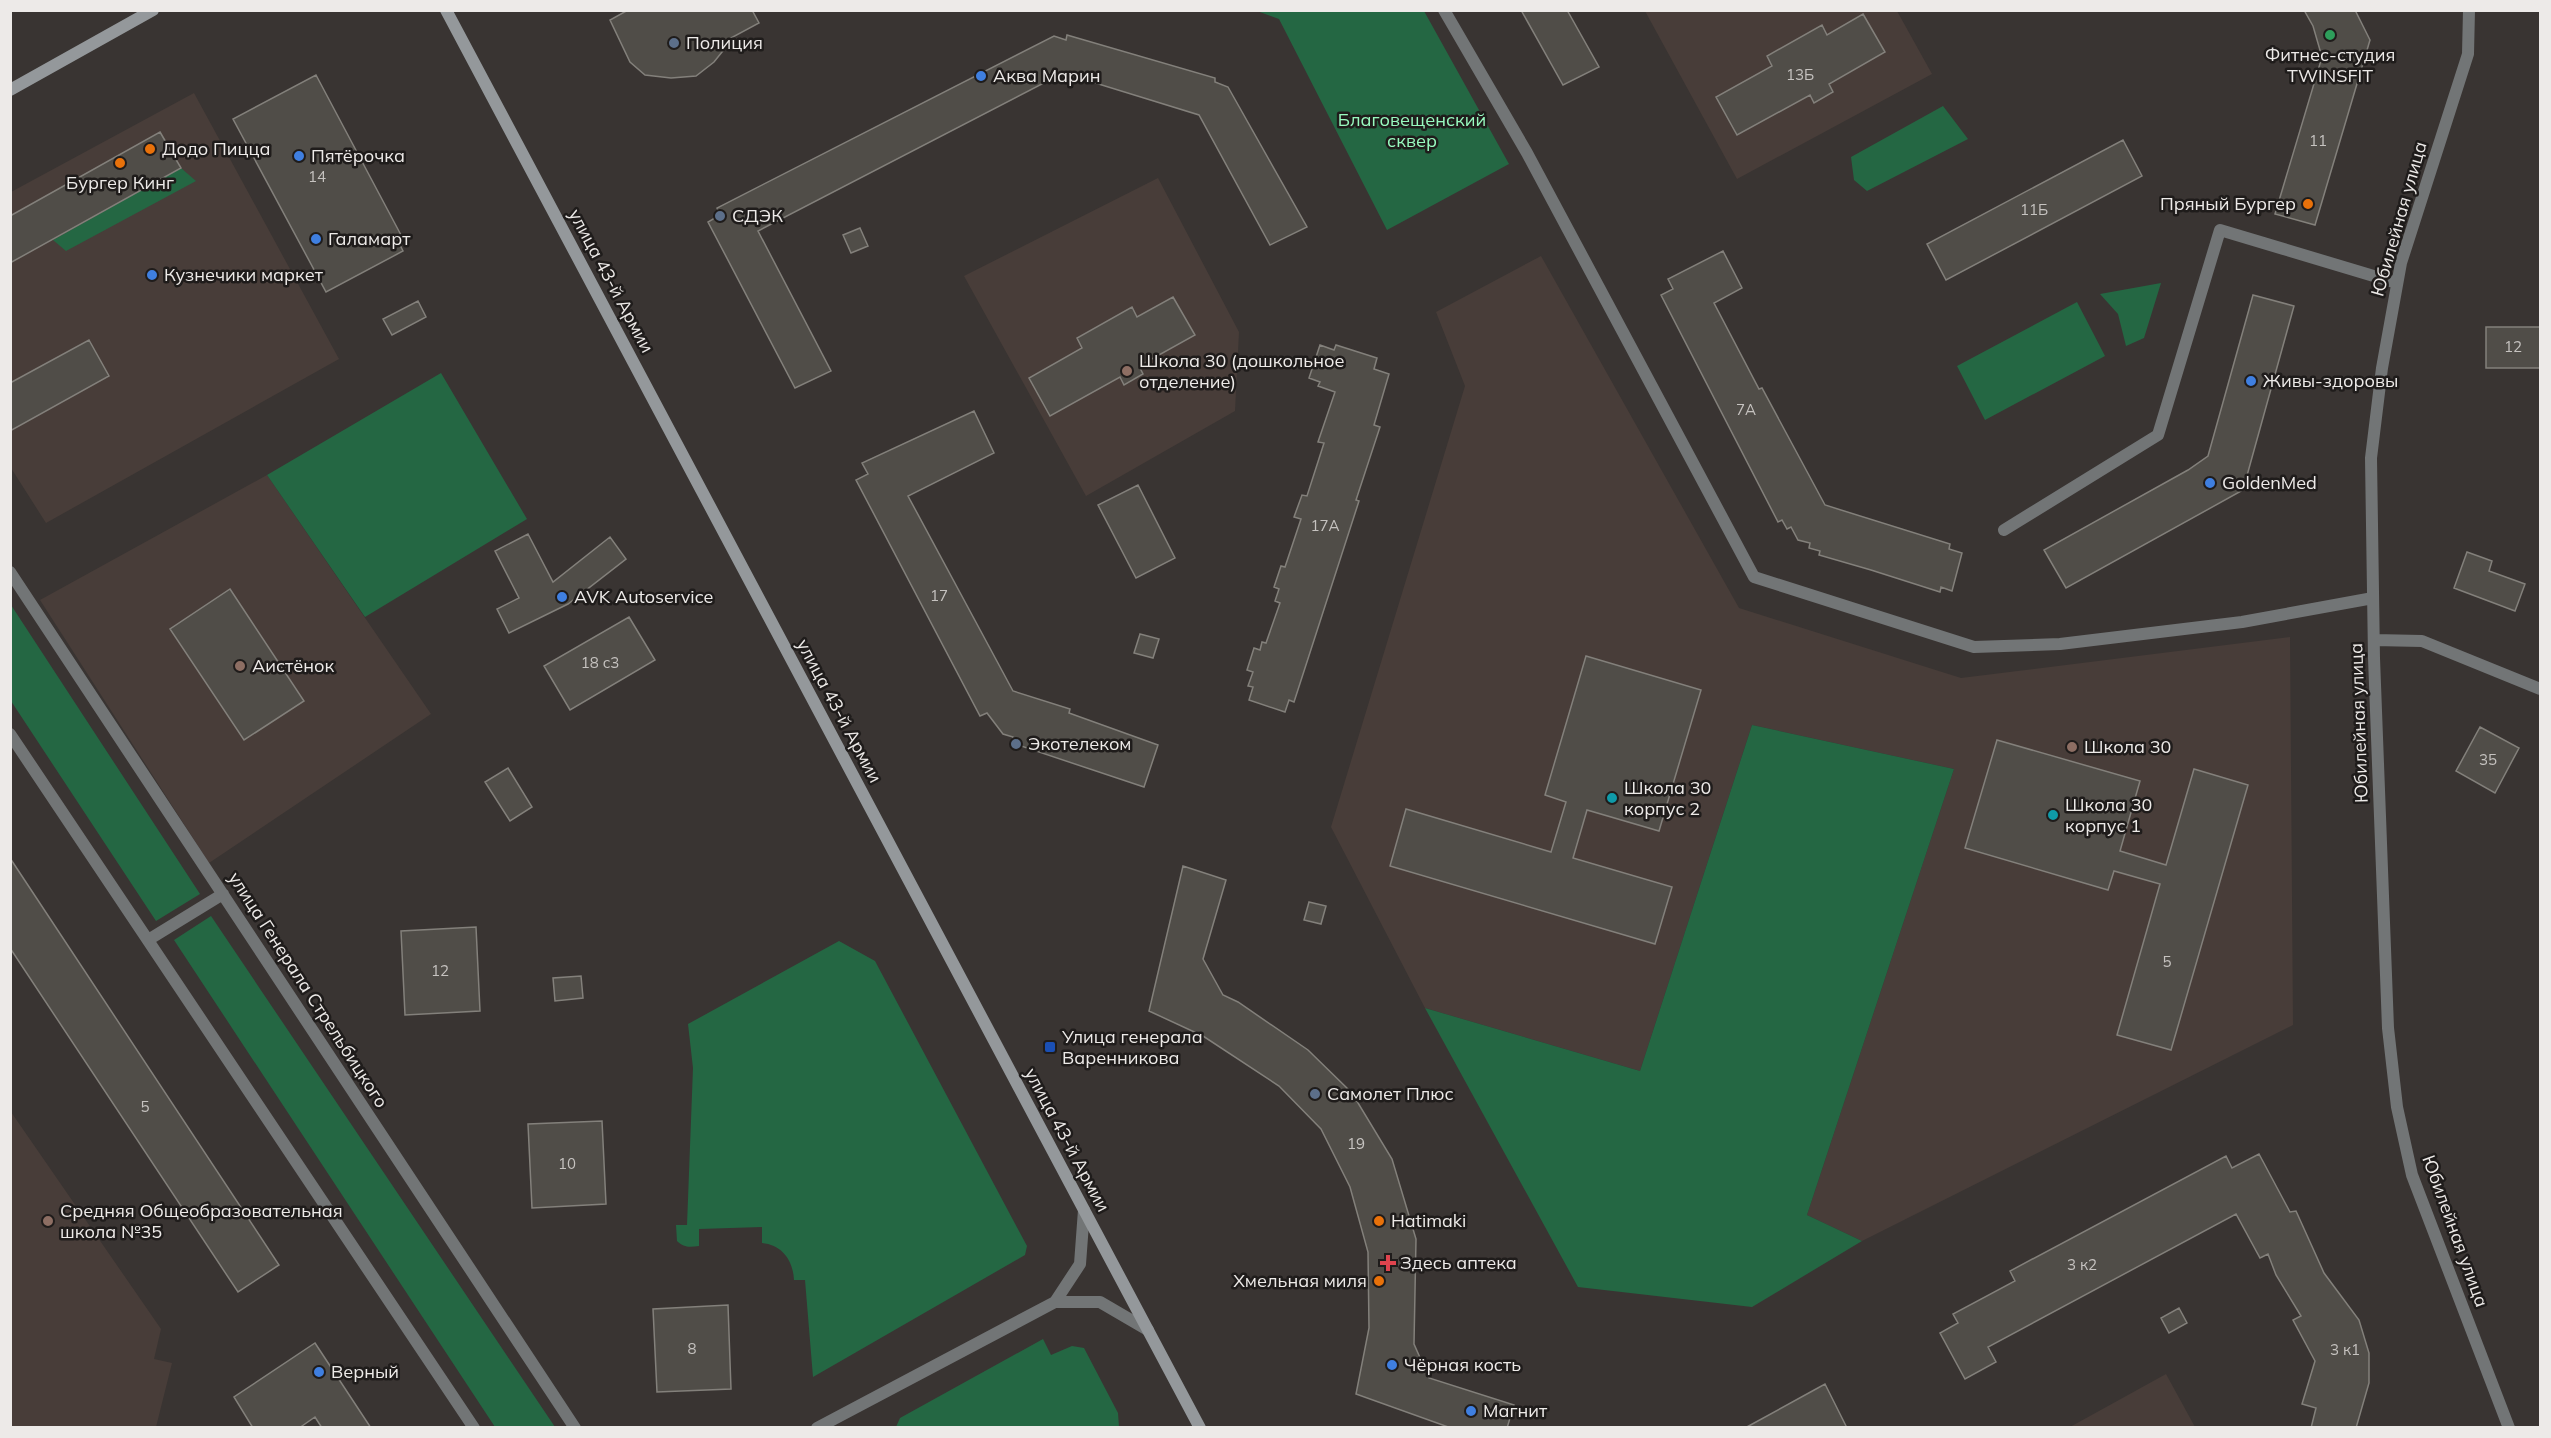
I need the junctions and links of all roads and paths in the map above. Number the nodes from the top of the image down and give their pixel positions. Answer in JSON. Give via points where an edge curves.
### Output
{"nodes":[{"id":1,"x":153,"y":10,"type":"edge"},
{"id":2,"x":446,"y":10,"type":"edge"},
{"id":3,"x":1444,"y":10,"type":"edge"},
{"id":4,"x":2469,"y":10,"type":"edge"},
{"id":5,"x":10,"y":90,"type":"edge"},
{"id":6,"x":2397,"y":283,"type":"junction"},
{"id":7,"x":2004,"y":530,"type":"dead end"},
{"id":8,"x":10,"y":572,"type":"edge"},
{"id":9,"x":2373,"y":598,"type":"junction"},
{"id":10,"x":2374,"y":640,"type":"junction"},
{"id":11,"x":2541,"y":689,"type":"edge"},
{"id":12,"x":10,"y":734,"type":"edge"},
{"id":13,"x":223,"y":894,"type":"junction"},
{"id":14,"x":148,"y":940,"type":"junction"},
{"id":15,"x":1084,"y":1210,"type":"junction"},
{"id":16,"x":1055,"y":1302,"type":"junction"},
{"id":17,"x":1148,"y":1330,"type":"junction"},
{"id":18,"x":474,"y":1428,"type":"edge"},
{"id":19,"x":575,"y":1428,"type":"edge"},
{"id":20,"x":817,"y":1428,"type":"edge"},
{"id":21,"x":1200,"y":1428,"type":"edge"},
{"id":22,"x":2509,"y":1428,"type":"edge"}],
"edges":[{"from":1,"to":5,"type":"main road"},
{"from":2,"to":15,"type":"main road","name":"улица 43-й Армии"},
{"from":3,"to":9,"type":"street","via":[[1531,160],[1754,577],[1974,647],[2060,644],[2242,622]]},
{"from":4,"to":6,"type":"street","name":"Юбилейная улица","via":[[2468,54]]},
{"from":6,"to":7,"type":"street","via":[[2220,230],[2158,435]]},
{"from":6,"to":9,"type":"street","name":"Юбилейная улица","via":[[2371,458]]},
{"from":8,"to":13,"type":"street","name":"улица Генерала Стрельбицкого"},
{"from":9,"to":10,"type":"street","name":"Юбилейная улица"},
{"from":10,"to":11,"type":"street","via":[[2422,641]]},
{"from":10,"to":22,"type":"street","name":"Юбилейная улица","via":[[2388,1028],[2397,1107],[2412,1174]]},
{"from":12,"to":14,"type":"street"},
{"from":13,"to":14,"type":"street"},
{"from":13,"to":19,"type":"street","name":"улица Генерала Стрельбицкого"},
{"from":14,"to":18,"type":"street"},
{"from":15,"to":16,"type":"street","via":[[1080,1264]]},
{"from":15,"to":17,"type":"main road","name":"улица 43-й Армии"},
{"from":16,"to":17,"type":"street","via":[[1100,1302]]},
{"from":16,"to":20,"type":"street"},
{"from":17,"to":21,"type":"main road","name":"улица 43-й Армии"}]}
